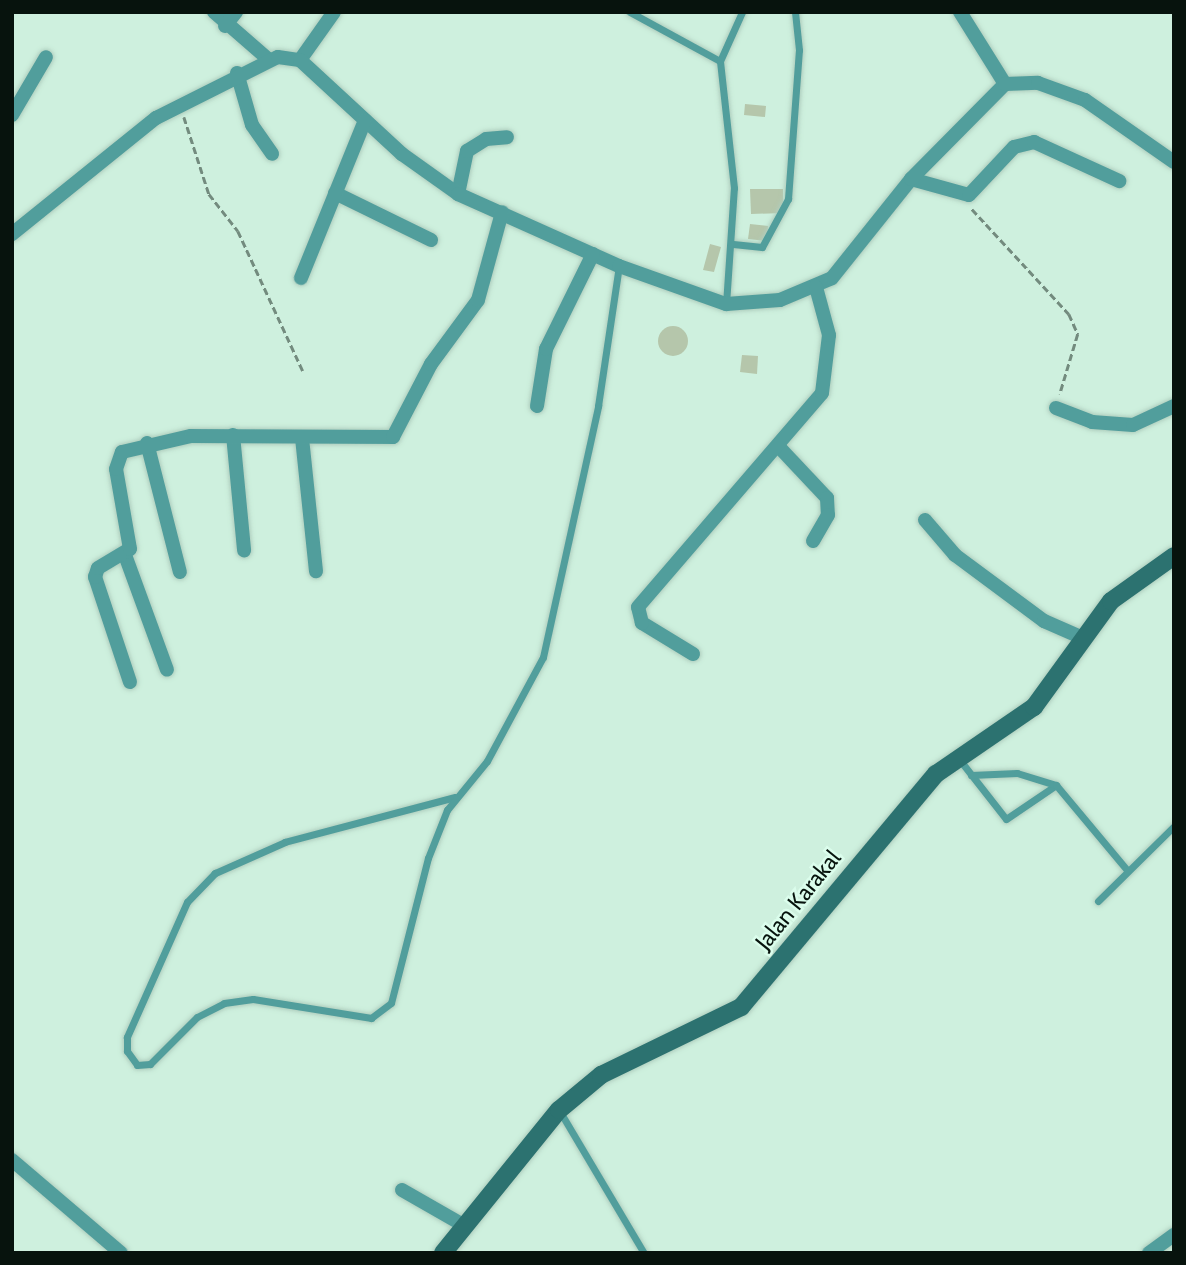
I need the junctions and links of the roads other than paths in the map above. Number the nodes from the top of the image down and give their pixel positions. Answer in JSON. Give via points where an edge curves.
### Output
{"nodes":[{"id":1,"x":214,"y":12,"type":"edge"},
{"id":2,"x":236,"y":12,"type":"edge"},
{"id":3,"x":334,"y":12,"type":"edge"},
{"id":4,"x":630,"y":12,"type":"edge"},
{"id":5,"x":742,"y":12,"type":"edge"},
{"id":6,"x":795,"y":12,"type":"edge"},
{"id":7,"x":960,"y":12,"type":"edge"},
{"id":8,"x":225,"y":26,"type":"junction"},
{"id":9,"x":46,"y":57,"type":"dead end"},
{"id":10,"x":267,"y":58,"type":"junction"},
{"id":11,"x":300,"y":60,"type":"junction"},
{"id":12,"x":720,"y":61,"type":"junction"},
{"id":13,"x":237,"y":73,"type":"junction"},
{"id":14,"x":1005,"y":84,"type":"junction"},
{"id":15,"x":12,"y":115,"type":"edge"},
{"id":16,"x":365,"y":120,"type":"junction"},
{"id":17,"x":507,"y":137,"type":"dead end"},
{"id":18,"x":272,"y":154,"type":"dead end"},
{"id":19,"x":1172,"y":155,"type":"edge"},
{"id":20,"x":911,"y":180,"type":"junction"},
{"id":21,"x":1119,"y":181,"type":"dead end"},
{"id":22,"x":335,"y":193,"type":"junction"},
{"id":23,"x":458,"y":194,"type":"junction"},
{"id":24,"x":502,"y":212,"type":"junction"},
{"id":25,"x":12,"y":234,"type":"edge"},
{"id":26,"x":431,"y":240,"type":"dead end"},
{"id":27,"x":733,"y":244,"type":"junction"},
{"id":28,"x":593,"y":254,"type":"junction"},
{"id":29,"x":619,"y":266,"type":"junction"},
{"id":30,"x":300,"y":278,"type":"dead end"},
{"id":31,"x":816,"y":287,"type":"junction"},
{"id":32,"x":726,"y":304,"type":"junction"},
{"id":33,"x":537,"y":406,"type":"dead end"},
{"id":34,"x":1174,"y":406,"type":"edge"},
{"id":35,"x":1056,"y":408,"type":"road end"},
{"id":36,"x":233,"y":435,"type":"junction"},
{"id":37,"x":302,"y":438,"type":"junction"},
{"id":38,"x":147,"y":443,"type":"junction"},
{"id":39,"x":779,"y":447,"type":"junction"},
{"id":40,"x":925,"y":520,"type":"dead end"},
{"id":41,"x":813,"y":541,"type":"dead end"},
{"id":42,"x":244,"y":550,"type":"dead end"},
{"id":43,"x":125,"y":555,"type":"junction"},
{"id":44,"x":1174,"y":556,"type":"edge"},
{"id":45,"x":316,"y":571,"type":"dead end"},
{"id":46,"x":180,"y":572,"type":"dead end"},
{"id":47,"x":1083,"y":638,"type":"junction"},
{"id":48,"x":692,"y":654,"type":"dead end"},
{"id":49,"x":167,"y":670,"type":"dead end"},
{"id":50,"x":130,"y":682,"type":"dead end"},
{"id":51,"x":957,"y":757,"type":"junction"},
{"id":52,"x":971,"y":775,"type":"junction"},
{"id":53,"x":1056,"y":785,"type":"junction"},
{"id":54,"x":455,"y":797,"type":"junction"},
{"id":55,"x":1174,"y":826,"type":"edge"},
{"id":56,"x":1127,"y":870,"type":"junction"},
{"id":57,"x":1098,"y":901,"type":"dead end"},
{"id":58,"x":559,"y":1110,"type":"junction"},
{"id":59,"x":12,"y":1160,"type":"edge"},
{"id":60,"x":402,"y":1190,"type":"dead end"},
{"id":61,"x":463,"y":1225,"type":"junction"},
{"id":62,"x":1174,"y":1236,"type":"edge"},
{"id":63,"x":121,"y":1253,"type":"edge"},
{"id":64,"x":443,"y":1253,"type":"edge"},
{"id":65,"x":644,"y":1253,"type":"edge"},
{"id":66,"x":1149,"y":1253,"type":"edge"}],
"edges":[{"from":1,"to":8,"type":"street"},
{"from":2,"to":8,"type":"street"},
{"from":3,"to":11,"type":"street"},
{"from":4,"to":12,"type":"lane"},
{"from":5,"to":12,"type":"lane"},
{"from":6,"to":27,"type":"lane","via":[[799,50],[788,199],[762,247]]},
{"from":7,"to":14,"type":"street"},
{"from":8,"to":10,"type":"street"},
{"from":9,"to":15,"type":"street"},
{"from":10,"to":11,"type":"street"},
{"from":10,"to":13,"type":"street"},
{"from":11,"to":16,"type":"street"},
{"from":12,"to":27,"type":"lane","via":[[732,138]]},
{"from":13,"to":18,"type":"street","via":[[252,125]]},
{"from":13,"to":25,"type":"street","via":[[179,105]]},
{"from":14,"to":19,"type":"street","via":[[1038,83],[1085,100]]},
{"from":14,"to":20,"type":"street"},
{"from":16,"to":22,"type":"street"},
{"from":16,"to":23,"type":"street"},
{"from":17,"to":23,"type":"street","via":[[486,139],[467,151]]},
{"from":20,"to":21,"type":"street","via":[[959,195],[976,192],[1024,142]]},
{"from":20,"to":31,"type":"street","via":[[852,258]]},
{"from":22,"to":26,"type":"street"},
{"from":22,"to":30,"type":"street"},
{"from":23,"to":24,"type":"street"},
{"from":24,"to":28,"type":"street"},
{"from":24,"to":37,"type":"street","via":[[478,300],[431,364],[393,437]]},
{"from":27,"to":32,"type":"lane"},
{"from":28,"to":29,"type":"street"},
{"from":28,"to":33,"type":"street","via":[[545,349]]},
{"from":29,"to":32,"type":"street"},
{"from":29,"to":54,"type":"lane","via":[[598,406],[543,657],[487,761]]},
{"from":31,"to":32,"type":"street","via":[[770,302]]},
{"from":31,"to":39,"type":"street","via":[[829,335],[827,381]]},
{"from":34,"to":35,"type":"street","via":[[1133,425],[1092,422]]},
{"from":36,"to":37,"type":"street"},
{"from":36,"to":38,"type":"street"},
{"from":36,"to":42,"type":"street"},
{"from":37,"to":45,"type":"street"},
{"from":38,"to":43,"type":"street","via":[[122,452],[116,469],[130,541]]},
{"from":38,"to":46,"type":"street"},
{"from":39,"to":41,"type":"street","via":[[827,498],[828,515]]},
{"from":39,"to":48,"type":"street","via":[[647,589],[638,607],[642,623]]},
{"from":40,"to":47,"type":"street","via":[[955,555],[1044,621]]},
{"from":43,"to":49,"type":"street"},
{"from":43,"to":50,"type":"street","via":[[98,568],[95,577]]},
{"from":44,"to":47,"type":"main road","name":"Jalan Karakal","via":[[1111,601]]},
{"from":47,"to":51,"type":"main road","name":"Jalan Karakal","via":[[1042,699]]},
{"from":51,"to":52,"type":"lane"},
{"from":51,"to":58,"type":"main road","name":"Jalan Karakal","via":[[900,815],[741,1007],[601,1076]]},
{"from":52,"to":53,"type":"lane","via":[[1017,773]]},
{"from":52,"to":53,"type":"lane","via":[[1006,819]]},
{"from":53,"to":56,"type":"lane"},
{"from":54,"to":54,"type":"lane","via":[[298,838],[215,873],[187,902],[127,1037],[127,1051],[137,1065],[150,1064],[197,1017],[224,1003],[253,999],[371,1018],[384,1012],[428,858]]},
{"from":55,"to":56,"type":"lane"},
{"from":56,"to":57,"type":"lane"},
{"from":58,"to":61,"type":"main road","name":"Jalan Karakal"},
{"from":58,"to":65,"type":"lane"},
{"from":59,"to":63,"type":"street"},
{"from":60,"to":61,"type":"street"},
{"from":61,"to":64,"type":"main road","name":"Jalan Karakal"},
{"from":62,"to":66,"type":"street"}]}
